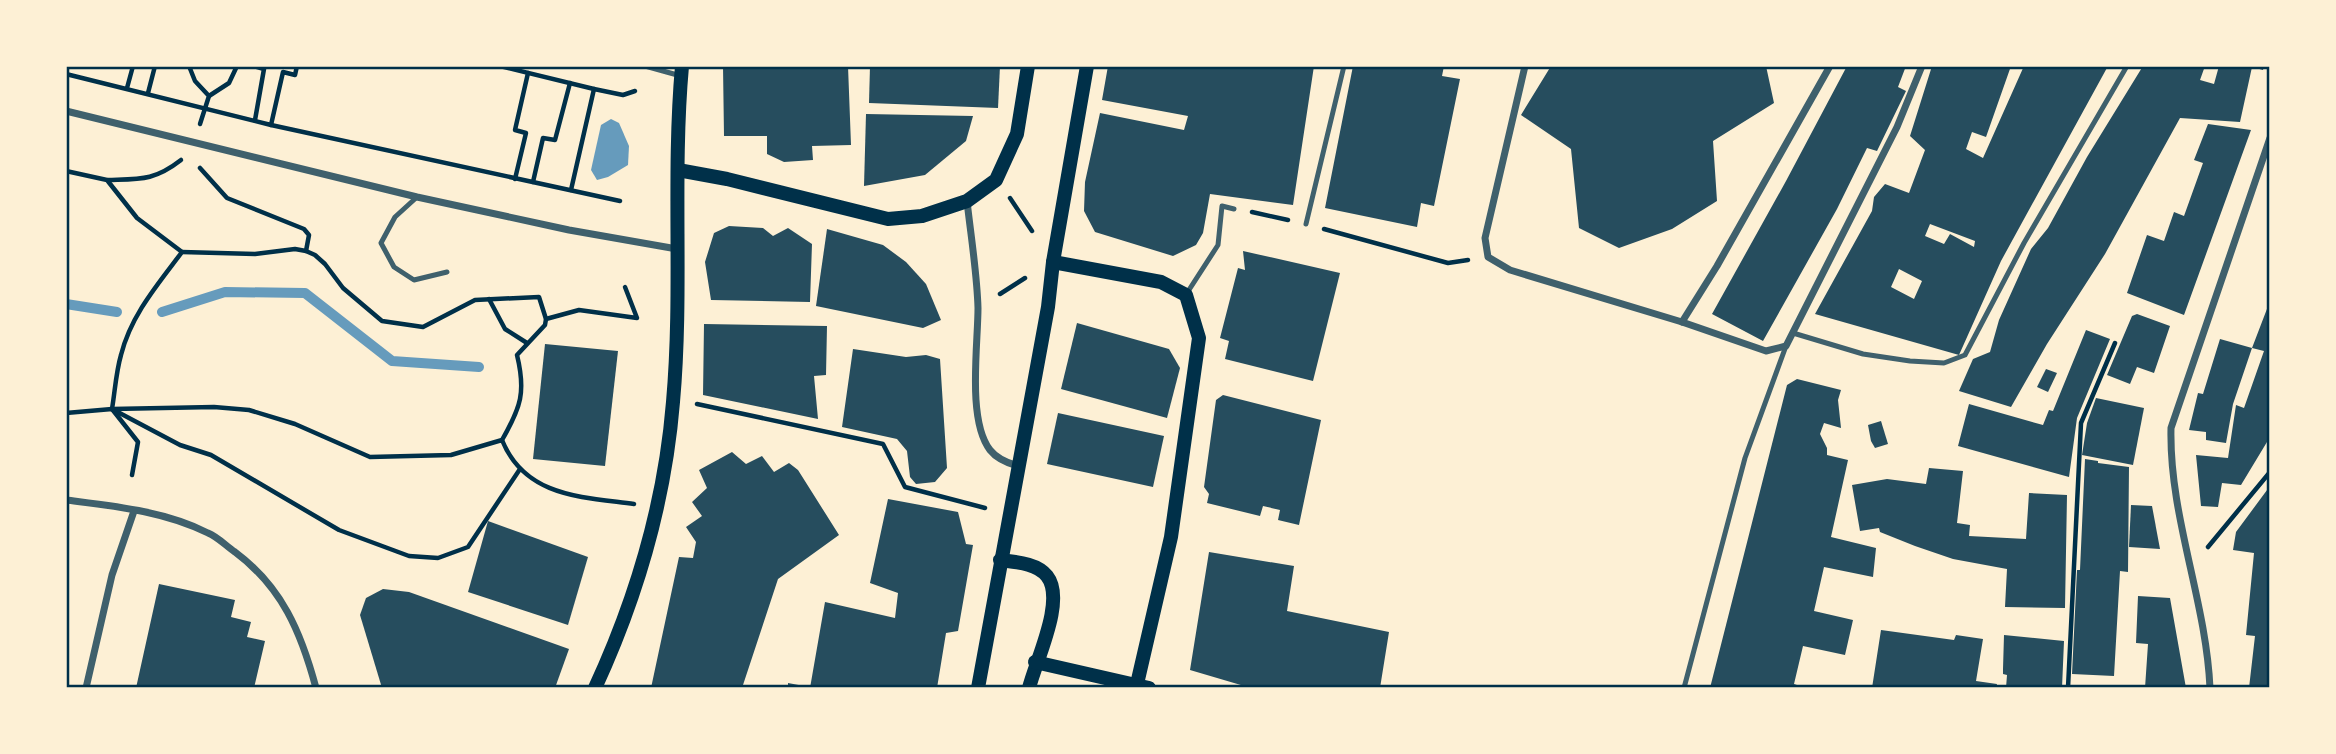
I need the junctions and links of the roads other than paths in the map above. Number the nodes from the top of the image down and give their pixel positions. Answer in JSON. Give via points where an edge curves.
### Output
{"nodes":[{"id":1,"x":645,"y":66,"type":"edge"},
{"id":2,"x":1028,"y":66,"type":"edge"},
{"id":3,"x":1087,"y":66,"type":"edge"},
{"id":4,"x":1344,"y":66,"type":"edge"},
{"id":5,"x":1525,"y":66,"type":"edge"},
{"id":6,"x":1830,"y":66,"type":"edge"},
{"id":7,"x":1922,"y":66,"type":"edge"},
{"id":8,"x":2127,"y":66,"type":"edge"},
{"id":9,"x":682,"y":71,"type":"edge"},
{"id":10,"x":66,"y":111,"type":"edge"},
{"id":11,"x":2270,"y":138,"type":"edge"},
{"id":12,"x":678,"y":170,"type":"junction"},
{"id":13,"x":417,"y":197,"type":"junction"},
{"id":14,"x":967,"y":201,"type":"junction"},
{"id":15,"x":1234,"y":209,"type":"road end"},
{"id":16,"x":1306,"y":224,"type":"road end"},
{"id":17,"x":677,"y":249,"type":"junction"},
{"id":18,"x":1053,"y":262,"type":"junction"},
{"id":19,"x":447,"y":272,"type":"dead end"},
{"id":20,"x":1186,"y":295,"type":"junction"},
{"id":21,"x":1682,"y":322,"type":"junction"},
{"id":22,"x":1793,"y":333,"type":"junction"},
{"id":23,"x":1786,"y":346,"type":"junction"},
{"id":24,"x":1018,"y":466,"type":"junction"},
{"id":25,"x":66,"y":500,"type":"edge"},
{"id":26,"x":134,"y":510,"type":"junction"},
{"id":27,"x":1000,"y":560,"type":"junction"},
{"id":28,"x":1035,"y":662,"type":"junction"},
{"id":29,"x":1143,"y":686,"type":"edge"},
{"id":30,"x":86,"y":688,"type":"edge"},
{"id":31,"x":316,"y":688,"type":"edge"},
{"id":32,"x":596,"y":688,"type":"edge"},
{"id":33,"x":978,"y":688,"type":"edge"},
{"id":34,"x":1029,"y":688,"type":"edge"},
{"id":35,"x":1684,"y":688,"type":"edge"},
{"id":36,"x":2210,"y":688,"type":"edge"}],
"edges":[{"from":1,"to":9,"type":"lane"},
{"from":2,"to":14,"type":"main road","via":[[1017,134],[996,180]]},
{"from":3,"to":18,"type":"main road"},
{"from":4,"to":16,"type":"lane"},
{"from":5,"to":21,"type":"street","via":[[1485,238],[1488,257],[1510,270]]},
{"from":6,"to":21,"type":"street"},
{"from":7,"to":22,"type":"street","via":[[1897,127]]},
{"from":8,"to":22,"type":"lane","via":[[1965,355],[1944,363],[1910,361],[1863,354]]},
{"from":9,"to":12,"type":"main road"},
{"from":10,"to":13,"type":"street"},
{"from":11,"to":36,"type":"street","via":[[2171,428],[2171,457],[2209,659]]},
{"from":12,"to":14,"type":"main road","via":[[888,219],[922,216]]},
{"from":12,"to":17,"type":"main road"},
{"from":13,"to":17,"type":"street"},
{"from":13,"to":19,"type":"lane","via":[[395,217],[381,243],[394,267],[414,280]]},
{"from":14,"to":24,"type":"street","via":[[978,307],[975,378],[982,436],[1003,461]]},
{"from":15,"to":20,"type":"lane","via":[[1222,206],[1218,245]]},
{"from":17,"to":32,"type":"main road","via":[[674,399],[665,467],[641,573]]},
{"from":18,"to":20,"type":"main road","via":[[1161,282]]},
{"from":18,"to":24,"type":"main road"},
{"from":20,"to":29,"type":"main road","via":[[1199,338],[1171,537]]},
{"from":21,"to":23,"type":"street","via":[[1766,351]]},
{"from":22,"to":23,"type":"street"},
{"from":23,"to":35,"type":"lane","via":[[1745,458]]},
{"from":24,"to":27,"type":"main road"},
{"from":25,"to":26,"type":"street"},
{"from":26,"to":30,"type":"street","via":[[112,575]]},
{"from":26,"to":31,"type":"street","via":[[209,533],[269,582],[301,638]]},
{"from":27,"to":28,"type":"main road","via":[[1031,566],[1046,575],[1053,591],[1054,608]]},
{"from":27,"to":33,"type":"main road"},
{"from":28,"to":29,"type":"main road"},
{"from":28,"to":34,"type":"main road"}]}
